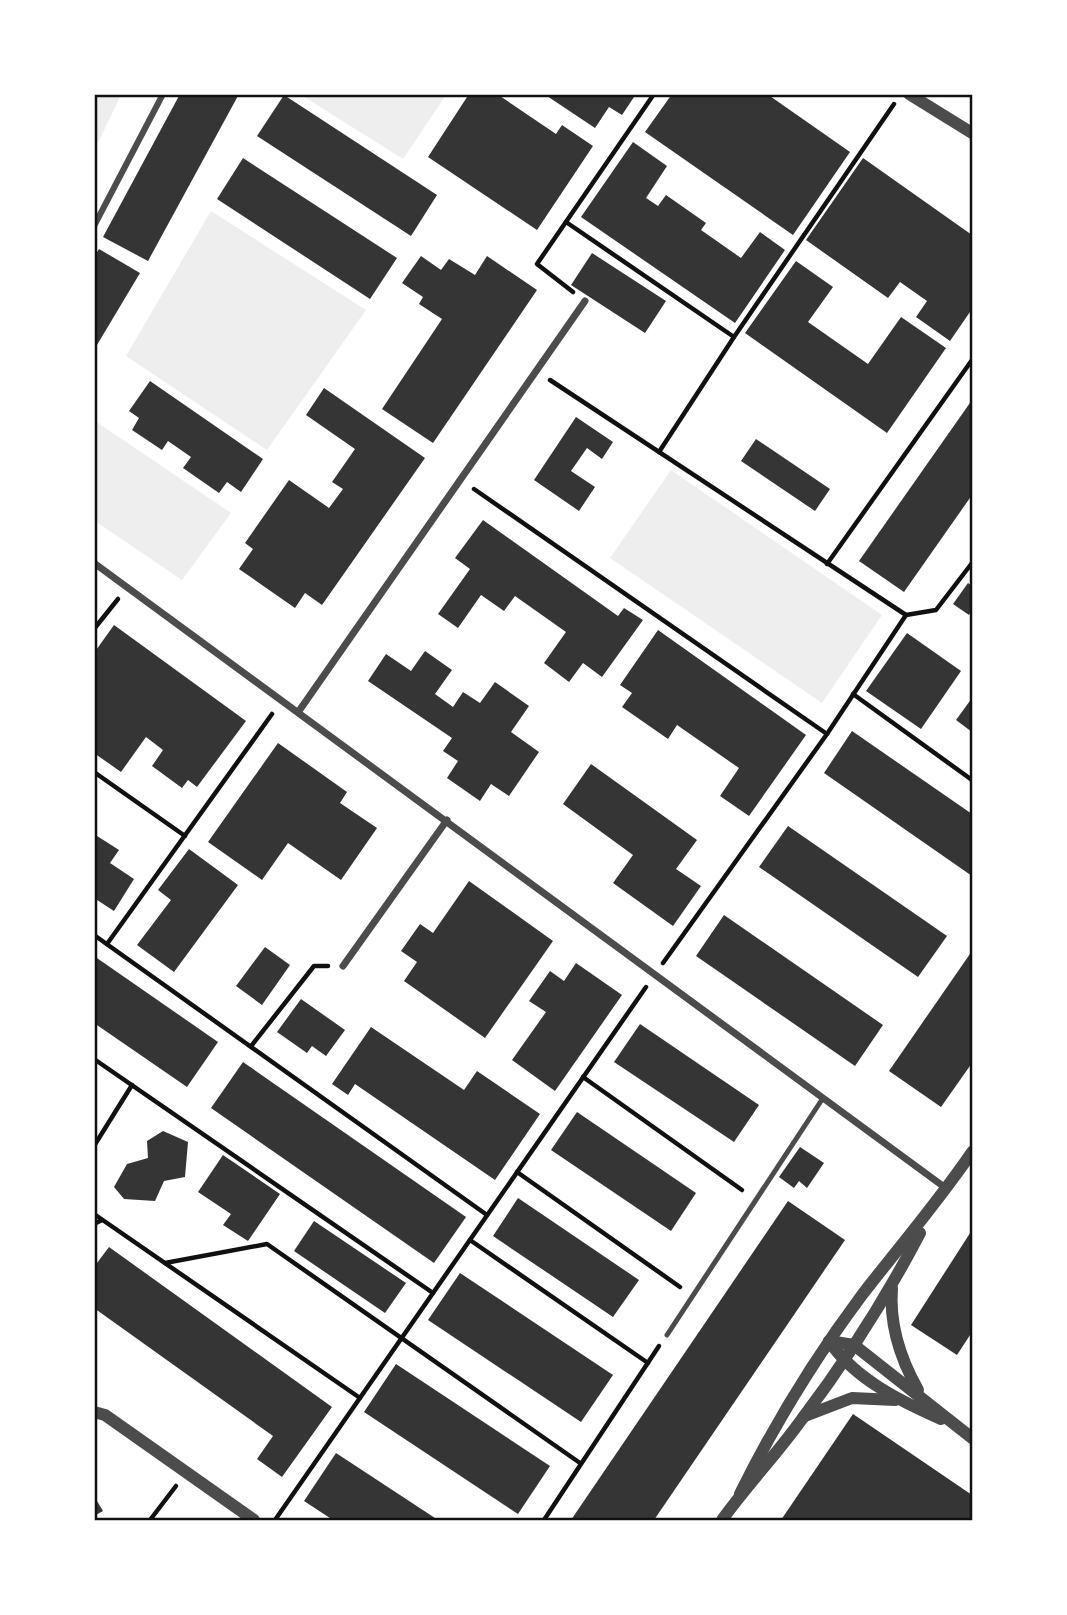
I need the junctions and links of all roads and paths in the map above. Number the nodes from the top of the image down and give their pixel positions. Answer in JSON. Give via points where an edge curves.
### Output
{"nodes":[{"id":1,"x":163,"y":94,"type":"edge"},
{"id":2,"x":654,"y":94,"type":"edge"},
{"id":3,"x":901,"y":94,"type":"edge"},
{"id":4,"x":909,"y":94,"type":"edge"},
{"id":5,"x":972,"y":133,"type":"edge"},
{"id":6,"x":566,"y":222,"type":"junction"},
{"id":7,"x":94,"y":226,"type":"edge"},
{"id":8,"x":585,"y":301,"type":"joint"},
{"id":9,"x":734,"y":337,"type":"junction"},
{"id":10,"x":972,"y":360,"type":"edge"},
{"id":11,"x":537,"y":371,"type":"junction"},
{"id":12,"x":659,"y":452,"type":"junction"},
{"id":13,"x":460,"y":480,"type":"junction"},
{"id":14,"x":94,"y":563,"type":"edge"},
{"id":15,"x":972,"y":563,"type":"edge"},
{"id":16,"x":827,"y":564,"type":"junction"},
{"id":17,"x":127,"y":587,"type":"junction"},
{"id":18,"x":905,"y":615,"type":"junction"},
{"id":19,"x":94,"y":629,"type":"edge"},
{"id":20,"x":853,"y":694,"type":"junction"},
{"id":21,"x":283,"y":699,"type":"junction"},
{"id":22,"x":299,"y":711,"type":"junction"},
{"id":23,"x":827,"y":734,"type":"junction"},
{"id":24,"x":94,"y":772,"type":"edge"},
{"id":25,"x":972,"y":780,"type":"edge"},
{"id":26,"x":447,"y":820,"type":"junction"},
{"id":27,"x":184,"y":836,"type":"junction"},
{"id":28,"x":94,"y":935,"type":"edge"},
{"id":29,"x":107,"y":944,"type":"junction"},
{"id":30,"x":343,"y":966,"type":"joint"},
{"id":31,"x":655,"y":975,"type":"junction"},
{"id":32,"x":252,"y":1045,"type":"junction"},
{"id":33,"x":94,"y":1059,"type":"edge"},
{"id":34,"x":583,"y":1077,"type":"junction"},
{"id":35,"x":132,"y":1085,"type":"junction"},
{"id":36,"x":823,"y":1098,"type":"junction"},
{"id":37,"x":94,"y":1146,"type":"edge"},
{"id":38,"x":972,"y":1152,"type":"edge"},
{"id":39,"x":517,"y":1172,"type":"junction"},
{"id":40,"x":947,"y":1189,"type":"junction"},
{"id":41,"x":755,"y":1200,"type":"junction"},
{"id":42,"x":932,"y":1210,"type":"junction"},
{"id":43,"x":94,"y":1214,"type":"edge"},
{"id":44,"x":487,"y":1215,"type":"junction"},
{"id":45,"x":102,"y":1220,"type":"junction"},
{"id":46,"x":94,"y":1224,"type":"edge"},
{"id":47,"x":470,"y":1239,"type":"junction"},
{"id":48,"x":165,"y":1263,"type":"junction"},
{"id":49,"x":893,"y":1283,"type":"junction"},
{"id":50,"x":433,"y":1293,"type":"junction"},
{"id":51,"x":692,"y":1296,"type":"junction"},
{"id":52,"x":667,"y":1335,"type":"joint"},
{"id":53,"x":403,"y":1336,"type":"junction"},
{"id":54,"x":829,"y":1341,"type":"junction"},
{"id":55,"x":854,"y":1345,"type":"junction"},
{"id":56,"x":843,"y":1361,"type":"junction"},
{"id":57,"x":648,"y":1363,"type":"junction"},
{"id":58,"x":921,"y":1397,"type":"junction"},
{"id":59,"x":360,"y":1398,"type":"junction"},
{"id":60,"x":903,"y":1401,"type":"junction"},
{"id":61,"x":94,"y":1412,"type":"edge"},
{"id":62,"x":805,"y":1416,"type":"junction"},
{"id":63,"x":951,"y":1424,"type":"junction"},
{"id":64,"x":972,"y":1438,"type":"edge"},
{"id":65,"x":580,"y":1463,"type":"junction"},
{"id":66,"x":187,"y":1471,"type":"junction"},
{"id":67,"x":740,"y":1494,"type":"junction"},
{"id":68,"x":150,"y":1521,"type":"edge"},
{"id":69,"x":254,"y":1521,"type":"edge"},
{"id":70,"x":274,"y":1521,"type":"edge"},
{"id":71,"x":544,"y":1521,"type":"edge"},
{"id":72,"x":722,"y":1521,"type":"edge"}],
"edges":[{"from":1,"to":7,"type":"street"},
{"from":2,"to":6,"type":"path"},
{"from":3,"to":9,"type":"path"},
{"from":4,"to":5,"type":"street"},
{"from":6,"to":8,"type":"path","via":[[537,264]]},
{"from":6,"to":9,"type":"path"},
{"from":8,"to":11,"type":"street"},
{"from":9,"to":12,"type":"path"},
{"from":10,"to":16,"type":"path"},
{"from":11,"to":12,"type":"path"},
{"from":11,"to":13,"type":"street"},
{"from":12,"to":16,"type":"path"},
{"from":13,"to":22,"type":"street"},
{"from":13,"to":23,"type":"path"},
{"from":14,"to":17,"type":"street"},
{"from":15,"to":18,"type":"path","via":[[936,610]]},
{"from":16,"to":18,"type":"path"},
{"from":17,"to":19,"type":"path"},
{"from":17,"to":21,"type":"street"},
{"from":18,"to":20,"type":"path"},
{"from":20,"to":23,"type":"path"},
{"from":20,"to":25,"type":"path"},
{"from":21,"to":22,"type":"street"},
{"from":21,"to":27,"type":"path"},
{"from":22,"to":26,"type":"street"},
{"from":23,"to":31,"type":"path"},
{"from":24,"to":27,"type":"path"},
{"from":26,"to":30,"type":"street"},
{"from":26,"to":31,"type":"street"},
{"from":27,"to":29,"type":"path"},
{"from":28,"to":29,"type":"path"},
{"from":29,"to":32,"type":"path"},
{"from":30,"to":32,"type":"path","via":[[314,966]]},
{"from":31,"to":34,"type":"path"},
{"from":31,"to":36,"type":"street"},
{"from":32,"to":44,"type":"path"},
{"from":33,"to":35,"type":"path"},
{"from":34,"to":39,"type":"path"},
{"from":34,"to":41,"type":"path"},
{"from":35,"to":37,"type":"path"},
{"from":35,"to":50,"type":"path"},
{"from":36,"to":40,"type":"street"},
{"from":36,"to":41,"type":"lane"},
{"from":38,"to":40,"type":"street"},
{"from":39,"to":44,"type":"path"},
{"from":39,"to":51,"type":"path"},
{"from":40,"to":42,"type":"street"},
{"from":41,"to":51,"type":"lane"},
{"from":42,"to":49,"type":"street"},
{"from":42,"to":54,"type":"street"},
{"from":43,"to":45,"type":"path"},
{"from":44,"to":47,"type":"path"},
{"from":45,"to":46,"type":"path"},
{"from":45,"to":48,"type":"path"},
{"from":47,"to":50,"type":"path"},
{"from":47,"to":57,"type":"path"},
{"from":48,"to":53,"type":"path","via":[[267,1244]]},
{"from":48,"to":59,"type":"path"},
{"from":49,"to":55,"type":"street"},
{"from":49,"to":58,"type":"street","via":[[895,1338]]},
{"from":50,"to":53,"type":"path"},
{"from":51,"to":52,"type":"lane"},
{"from":52,"to":57,"type":"path"},
{"from":53,"to":59,"type":"path"},
{"from":53,"to":65,"type":"path"},
{"from":54,"to":55,"type":"street"},
{"from":54,"to":56,"type":"street"},
{"from":54,"to":67,"type":"street","via":[[772,1429]]},
{"from":55,"to":56,"type":"street"},
{"from":55,"to":58,"type":"street"},
{"from":56,"to":60,"type":"street"},
{"from":56,"to":62,"type":"street"},
{"from":57,"to":65,"type":"path"},
{"from":58,"to":63,"type":"street"},
{"from":59,"to":70,"type":"path"},
{"from":60,"to":62,"type":"street","via":[[852,1398]]},
{"from":60,"to":63,"type":"street"},
{"from":61,"to":66,"type":"street"},
{"from":62,"to":67,"type":"street"},
{"from":63,"to":64,"type":"street"},
{"from":65,"to":71,"type":"path"},
{"from":66,"to":68,"type":"path"},
{"from":66,"to":69,"type":"street"},
{"from":67,"to":72,"type":"street"}]}
